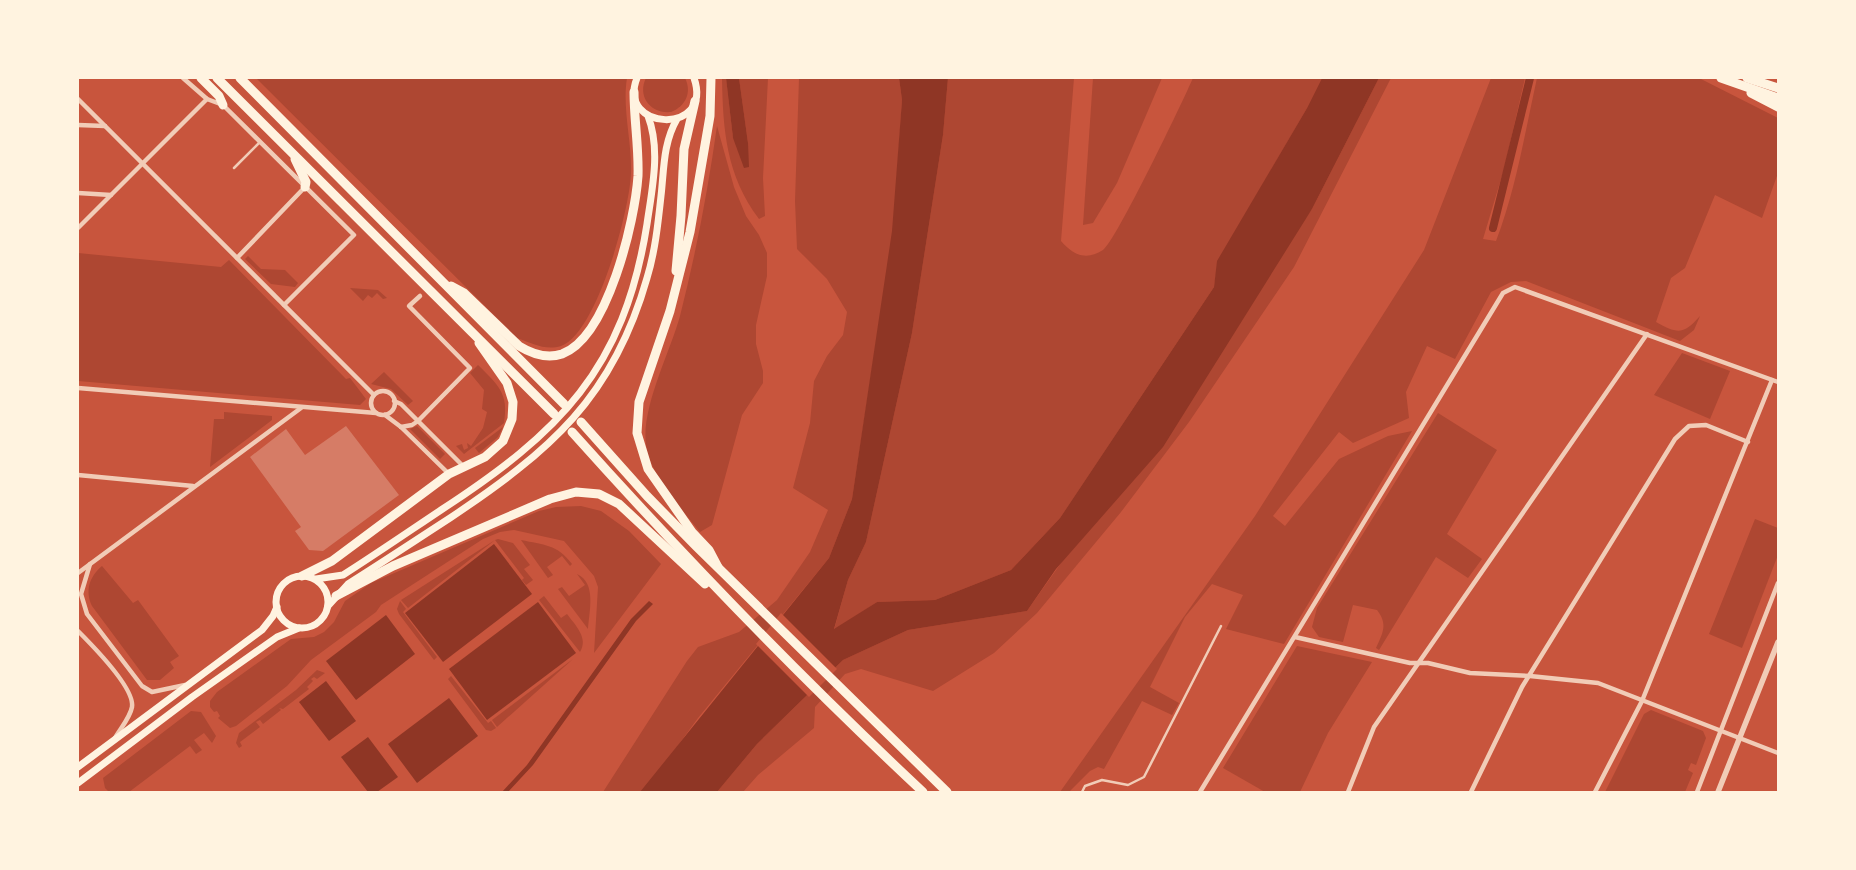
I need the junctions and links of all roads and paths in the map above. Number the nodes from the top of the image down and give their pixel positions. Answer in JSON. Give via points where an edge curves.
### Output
{"nodes":[{"id":1,"x":183,"y":78,"type":"edge"},
{"id":2,"x":201,"y":78,"type":"edge"},
{"id":3,"x":217,"y":78,"type":"edge"},
{"id":4,"x":240,"y":78,"type":"edge"},
{"id":5,"x":637,"y":78,"type":"edge"},
{"id":6,"x":694,"y":78,"type":"edge"},
{"id":7,"x":711,"y":78,"type":"edge"},
{"id":8,"x":1721,"y":78,"type":"edge"},
{"id":9,"x":1746,"y":78,"type":"edge"},
{"id":10,"x":1734,"y":83,"type":"junction"},
{"id":11,"x":1778,"y":88,"type":"edge"},
{"id":12,"x":634,"y":92,"type":"junction"},
{"id":13,"x":1778,"y":98,"type":"edge"},
{"id":14,"x":78,"y":99,"type":"edge"},
{"id":15,"x":207,"y":99,"type":"junction"},
{"id":16,"x":695,"y":101,"type":"junction"},
{"id":17,"x":223,"y":105,"type":"junction"},
{"id":18,"x":1778,"y":107,"type":"edge"},
{"id":19,"x":648,"y":116,"type":"junction"},
{"id":20,"x":677,"y":119,"type":"junction"},
{"id":21,"x":78,"y":124,"type":"edge"},
{"id":22,"x":105,"y":126,"type":"junction"},
{"id":23,"x":260,"y":142,"type":"junction"},
{"id":24,"x":291,"y":150,"type":"junction"},
{"id":25,"x":142,"y":164,"type":"junction"},
{"id":26,"x":234,"y":168,"type":"dead end"},
{"id":27,"x":305,"y":186,"type":"junction"},
{"id":28,"x":78,"y":193,"type":"edge"},
{"id":29,"x":111,"y":195,"type":"junction"},
{"id":30,"x":78,"y":228,"type":"edge"},
{"id":31,"x":237,"y":258,"type":"junction"},
{"id":32,"x":446,"y":284,"type":"junction"},
{"id":33,"x":420,"y":296,"type":"dead end"},
{"id":34,"x":284,"y":305,"type":"junction"},
{"id":35,"x":670,"y":311,"type":"junction"},
{"id":36,"x":1647,"y":334,"type":"junction"},
{"id":37,"x":474,"y":335,"type":"junction"},
{"id":38,"x":1772,"y":380,"type":"junction"},
{"id":39,"x":1778,"y":382,"type":"edge"},
{"id":40,"x":78,"y":388,"type":"edge"},
{"id":41,"x":374,"y":395,"type":"junction"},
{"id":42,"x":394,"y":400,"type":"junction"},
{"id":43,"x":564,"y":404,"type":"dead end"},
{"id":44,"x":302,"y":408,"type":"junction"},
{"id":45,"x":376,"y":412,"type":"junction"},
{"id":46,"x":559,"y":414,"type":"junction"},
{"id":47,"x":386,"y":415,"type":"junction"},
{"id":48,"x":418,"y":420,"type":"junction"},
{"id":49,"x":581,"y":422,"type":"dead end"},
{"id":50,"x":401,"y":426,"type":"junction"},
{"id":51,"x":572,"y":432,"type":"dead end"},
{"id":52,"x":1748,"y":442,"type":"junction"},
{"id":53,"x":465,"y":468,"type":"junction"},
{"id":54,"x":449,"y":474,"type":"junction"},
{"id":55,"x":78,"y":475,"type":"edge"},
{"id":56,"x":193,"y":486,"type":"junction"},
{"id":57,"x":698,"y":543,"type":"junction"},
{"id":58,"x":682,"y":559,"type":"junction"},
{"id":59,"x":90,"y":564,"type":"junction"},
{"id":60,"x":78,"y":572,"type":"edge"},
{"id":61,"x":302,"y":576,"type":"junction"},
{"id":62,"x":316,"y":579,"type":"junction"},
{"id":63,"x":1778,"y":584,"type":"edge"},
{"id":64,"x":336,"y":596,"type":"junction"},
{"id":65,"x":328,"y":606,"type":"junction"},
{"id":66,"x":277,"y":607,"type":"junction"},
{"id":67,"x":1221,"y":626,"type":"dead end"},
{"id":68,"x":299,"y":628,"type":"junction"},
{"id":69,"x":78,"y":631,"type":"edge"},
{"id":70,"x":1294,"y":637,"type":"junction"},
{"id":71,"x":1778,"y":642,"type":"edge"},
{"id":72,"x":1418,"y":663,"type":"junction"},
{"id":73,"x":1530,"y":676,"type":"junction"},
{"id":74,"x":185,"y":685,"type":"junction"},
{"id":75,"x":1642,"y":701,"type":"junction"},
{"id":76,"x":1720,"y":730,"type":"junction"},
{"id":77,"x":1740,"y":738,"type":"junction"},
{"id":78,"x":114,"y":739,"type":"junction"},
{"id":79,"x":1778,"y":753,"type":"edge"},
{"id":80,"x":78,"y":767,"type":"edge"},
{"id":81,"x":78,"y":783,"type":"edge"},
{"id":82,"x":923,"y":792,"type":"edge"},
{"id":83,"x":947,"y":792,"type":"edge"},
{"id":84,"x":1082,"y":792,"type":"edge"},
{"id":85,"x":1200,"y":792,"type":"edge"},
{"id":86,"x":1348,"y":792,"type":"edge"},
{"id":87,"x":1471,"y":792,"type":"edge"},
{"id":88,"x":1596,"y":792,"type":"edge"},
{"id":89,"x":1697,"y":792,"type":"edge"},
{"id":90,"x":1718,"y":792,"type":"edge"}],
"edges":[{"from":1,"to":15,"type":"street"},
{"from":2,"to":17,"type":"highway","via":[[219,96]]},
{"from":3,"to":24,"type":"highway"},
{"from":4,"to":32,"type":"highway"},
{"from":5,"to":12,"type":"main road"},
{"from":6,"to":16,"type":"main road","via":[[697,89]]},
{"from":7,"to":35,"type":"highway","via":[[704,154],[690,232]]},
{"from":8,"to":10,"type":"highway"},
{"from":9,"to":11,"type":"highway"},
{"from":10,"to":13,"type":"highway"},
{"from":10,"to":18,"type":"highway"},
{"from":12,"to":19,"type":"main road"},
{"from":12,"to":32,"type":"highway","via":[[638,175],[632,218],[615,278],[582,339],[562,354],[540,356],[528,352],[464,293]]},
{"from":14,"to":22,"type":"street"},
{"from":15,"to":17,"type":"street"},
{"from":15,"to":25,"type":"street"},
{"from":16,"to":20,"type":"main road","via":[[685,115]]},
{"from":16,"to":35,"type":"highway","via":[[684,149],[679,248]]},
{"from":17,"to":23,"type":"street"},
{"from":19,"to":20,"type":"main road","via":[[661,121]]},
{"from":19,"to":46,"type":"main road","via":[[655,138],[655,153],[643,249],[624,314],[597,368]]},
{"from":20,"to":64,"type":"main road","via":[[668,136],[650,268],[633,321],[607,374],[571,422],[540,453],[491,490],[348,584]]},
{"from":21,"to":22,"type":"street"},
{"from":22,"to":25,"type":"street"},
{"from":23,"to":26,"type":"lane"},
{"from":23,"to":27,"type":"street"},
{"from":24,"to":27,"type":"highway"},
{"from":24,"to":37,"type":"highway"},
{"from":25,"to":29,"type":"street"},
{"from":25,"to":31,"type":"street"},
{"from":27,"to":31,"type":"street"},
{"from":27,"to":34,"type":"street","via":[[354,235]]},
{"from":28,"to":29,"type":"street"},
{"from":29,"to":30,"type":"street"},
{"from":31,"to":34,"type":"street"},
{"from":32,"to":43,"type":"highway"},
{"from":33,"to":48,"type":"street","via":[[408,306],[470,368]]},
{"from":34,"to":41,"type":"street"},
{"from":35,"to":57,"type":"highway","via":[[639,402],[637,433],[648,469]]},
{"from":36,"to":38,"type":"street"},
{"from":36,"to":70,"type":"street","via":[[1514,287],[1504,292]]},
{"from":36,"to":72,"type":"street"},
{"from":37,"to":46,"type":"highway"},
{"from":37,"to":53,"type":"highway","via":[[506,383],[513,402],[512,419],[503,440],[485,457]]},
{"from":38,"to":39,"type":"street"},
{"from":38,"to":52,"type":"street"},
{"from":40,"to":44,"type":"street"},
{"from":41,"to":42,"type":"street","via":[[387,392]]},
{"from":41,"to":45,"type":"street","via":[[371,402]]},
{"from":42,"to":47,"type":"street","via":[[394,408]]},
{"from":42,"to":48,"type":"street"},
{"from":44,"to":45,"type":"street"},
{"from":44,"to":56,"type":"street"},
{"from":45,"to":47,"type":"street"},
{"from":46,"to":62,"type":"main road","via":[[532,444],[483,482],[343,575]]},
{"from":47,"to":50,"type":"street"},
{"from":48,"to":50,"type":"street","via":[[412,425]]},
{"from":48,"to":53,"type":"street"},
{"from":49,"to":57,"type":"highway","via":[[647,496]]},
{"from":50,"to":54,"type":"street"},
{"from":51,"to":58,"type":"highway"},
{"from":52,"to":73,"type":"street","via":[[1706,425],[1689,426],[1675,439]]},
{"from":52,"to":75,"type":"street"},
{"from":53,"to":54,"type":"highway"},
{"from":54,"to":61,"type":"highway","via":[[332,561]]},
{"from":55,"to":56,"type":"street"},
{"from":56,"to":59,"type":"street"},
{"from":57,"to":83,"type":"highway","via":[[709,550],[718,567]]},
{"from":58,"to":64,"type":"highway","via":[[619,504],[599,494],[576,492],[550,499],[393,566]]},
{"from":58,"to":82,"type":"highway"},
{"from":59,"to":60,"type":"street"},
{"from":59,"to":74,"type":"street","via":[[80,594],[87,614],[142,686],[152,692]]},
{"from":61,"to":62,"type":"main road"},
{"from":61,"to":66,"type":"main road","via":[[287,581],[280,588]]},
{"from":62,"to":65,"type":"main road","via":[[326,591]]},
{"from":63,"to":76,"type":"street"},
{"from":64,"to":65,"type":"main road"},
{"from":65,"to":68,"type":"main road","via":[[318,623]]},
{"from":66,"to":68,"type":"main road","via":[[289,624]]},
{"from":66,"to":74,"type":"main road","via":[[262,630]]},
{"from":67,"to":84,"type":"lane","via":[[1144,777],[1128,785],[1102,780],[1085,786]]},
{"from":68,"to":81,"type":"main road","via":[[277,637],[232,668]]},
{"from":69,"to":78,"type":"street","via":[[121,681],[131,698],[132,706]]},
{"from":70,"to":72,"type":"street"},
{"from":70,"to":85,"type":"street"},
{"from":71,"to":77,"type":"street"},
{"from":72,"to":73,"type":"street","via":[[1470,673]]},
{"from":72,"to":86,"type":"street","via":[[1374,727]]},
{"from":73,"to":75,"type":"street","via":[[1598,683]]},
{"from":73,"to":87,"type":"street"},
{"from":74,"to":78,"type":"main road"},
{"from":75,"to":76,"type":"street"},
{"from":75,"to":88,"type":"street"},
{"from":76,"to":77,"type":"street"},
{"from":76,"to":89,"type":"street"},
{"from":77,"to":79,"type":"street"},
{"from":77,"to":90,"type":"street"},
{"from":78,"to":80,"type":"main road"}]}
